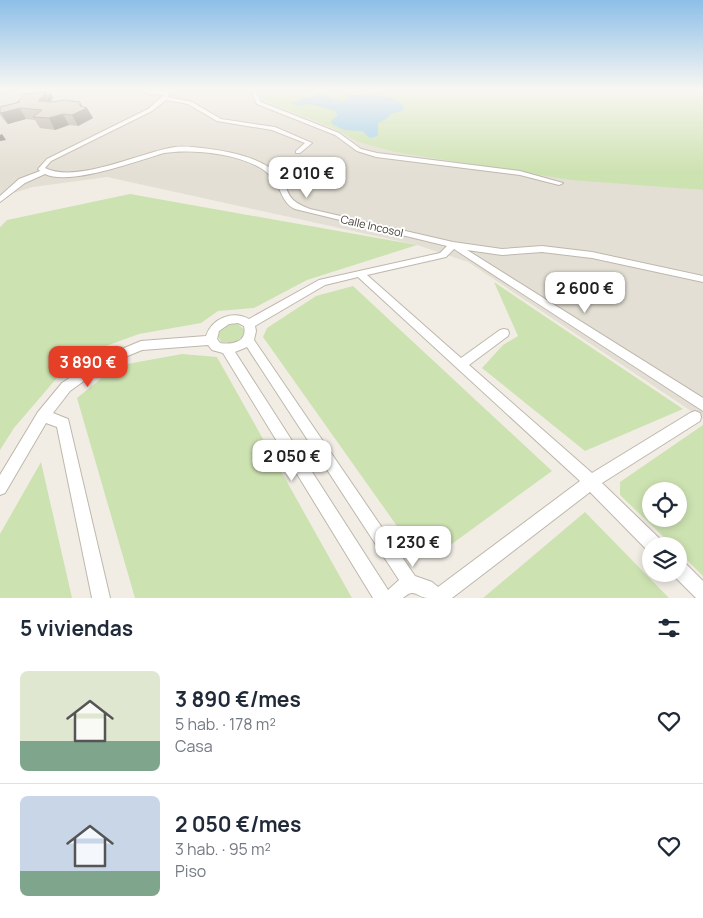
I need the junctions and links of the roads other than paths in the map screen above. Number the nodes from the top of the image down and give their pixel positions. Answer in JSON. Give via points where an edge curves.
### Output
{"nodes":[{"id":1,"x":137,"y":117,"type":"edge"},
{"id":2,"x":215,"y":117,"type":"edge"},
{"id":3,"x":294,"y":117,"type":"edge"},
{"id":4,"x":298,"y":152,"type":"dead end"},
{"id":5,"x":44,"y":172,"type":"junction"},
{"id":6,"x":559,"y":183,"type":"dead end"},
{"id":7,"x":0,"y":200,"type":"edge"},
{"id":8,"x":453,"y":245,"type":"junction"},
{"id":9,"x":360,"y":274,"type":"junction"},
{"id":10,"x":703,"y":279,"type":"edge"},
{"id":11,"x":249,"y":324,"type":"junction"},
{"id":12,"x":504,"y":333,"type":"dead end"},
{"id":13,"x":211,"y":340,"type":"junction"},
{"id":14,"x":248,"y":340,"type":"junction"},
{"id":15,"x":227,"y":350,"type":"junction"},
{"id":16,"x":461,"y":365,"type":"junction"},
{"id":17,"x":699,"y":411,"type":"edge"},
{"id":18,"x":42,"y":416,"type":"junction"},
{"id":19,"x":591,"y":482,"type":"junction"},
{"id":20,"x":0,"y":488,"type":"edge"},
{"id":21,"x":647,"y":537,"type":"edge"},
{"id":22,"x":687,"y":577,"type":"edge"},
{"id":23,"x":410,"y":584,"type":"junction"},
{"id":24,"x":703,"y":593,"type":"edge"},
{"id":25,"x":101,"y":598,"type":"edge"},
{"id":26,"x":383,"y":598,"type":"edge"},
{"id":27,"x":392,"y":598,"type":"edge"},
{"id":28,"x":438,"y":598,"type":"edge"}],
"edges":[{"from":1,"to":5,"type":"street","via":[[49,160],[42,166]]},
{"from":2,"to":4,"type":"street","via":[[273,128],[309,143]]},
{"from":3,"to":6,"type":"street","via":[[337,134],[367,153],[520,173]]},
{"from":5,"to":7,"type":"street","via":[[22,181]]},
{"from":5,"to":8,"type":"street","name":"Calle Incosol","via":[[51,176],[83,173],[159,152],[195,149],[240,158],[261,166],[275,176],[292,205],[307,211]]},
{"from":8,"to":9,"type":"street","via":[[443,255]]},
{"from":8,"to":10,"type":"street","name":"Calle Incosol","via":[[502,252],[542,249],[592,255]]},
{"from":8,"to":17,"type":"street"},
{"from":9,"to":11,"type":"street","via":[[322,282]]},
{"from":9,"to":16,"type":"street"},
{"from":11,"to":13,"type":"street","via":[[234,319],[222,322],[213,330]]},
{"from":11,"to":14,"type":"street"},
{"from":12,"to":16,"type":"street"},
{"from":13,"to":15,"type":"street","via":[[216,347]]},
{"from":13,"to":18,"type":"street","via":[[141,346],[102,362],[66,387]]},
{"from":14,"to":15,"type":"street"},
{"from":14,"to":23,"type":"street"},
{"from":15,"to":26,"type":"street"},
{"from":16,"to":19,"type":"street"},
{"from":17,"to":19,"type":"street"},
{"from":18,"to":20,"type":"street"},
{"from":18,"to":25,"type":"street","via":[[63,423]]},
{"from":19,"to":21,"type":"street"},
{"from":19,"to":28,"type":"street"},
{"from":22,"to":24,"type":"street"},
{"from":23,"to":27,"type":"street","via":[[396,591]]},
{"from":23,"to":28,"type":"street","via":[[425,586]]}]}
